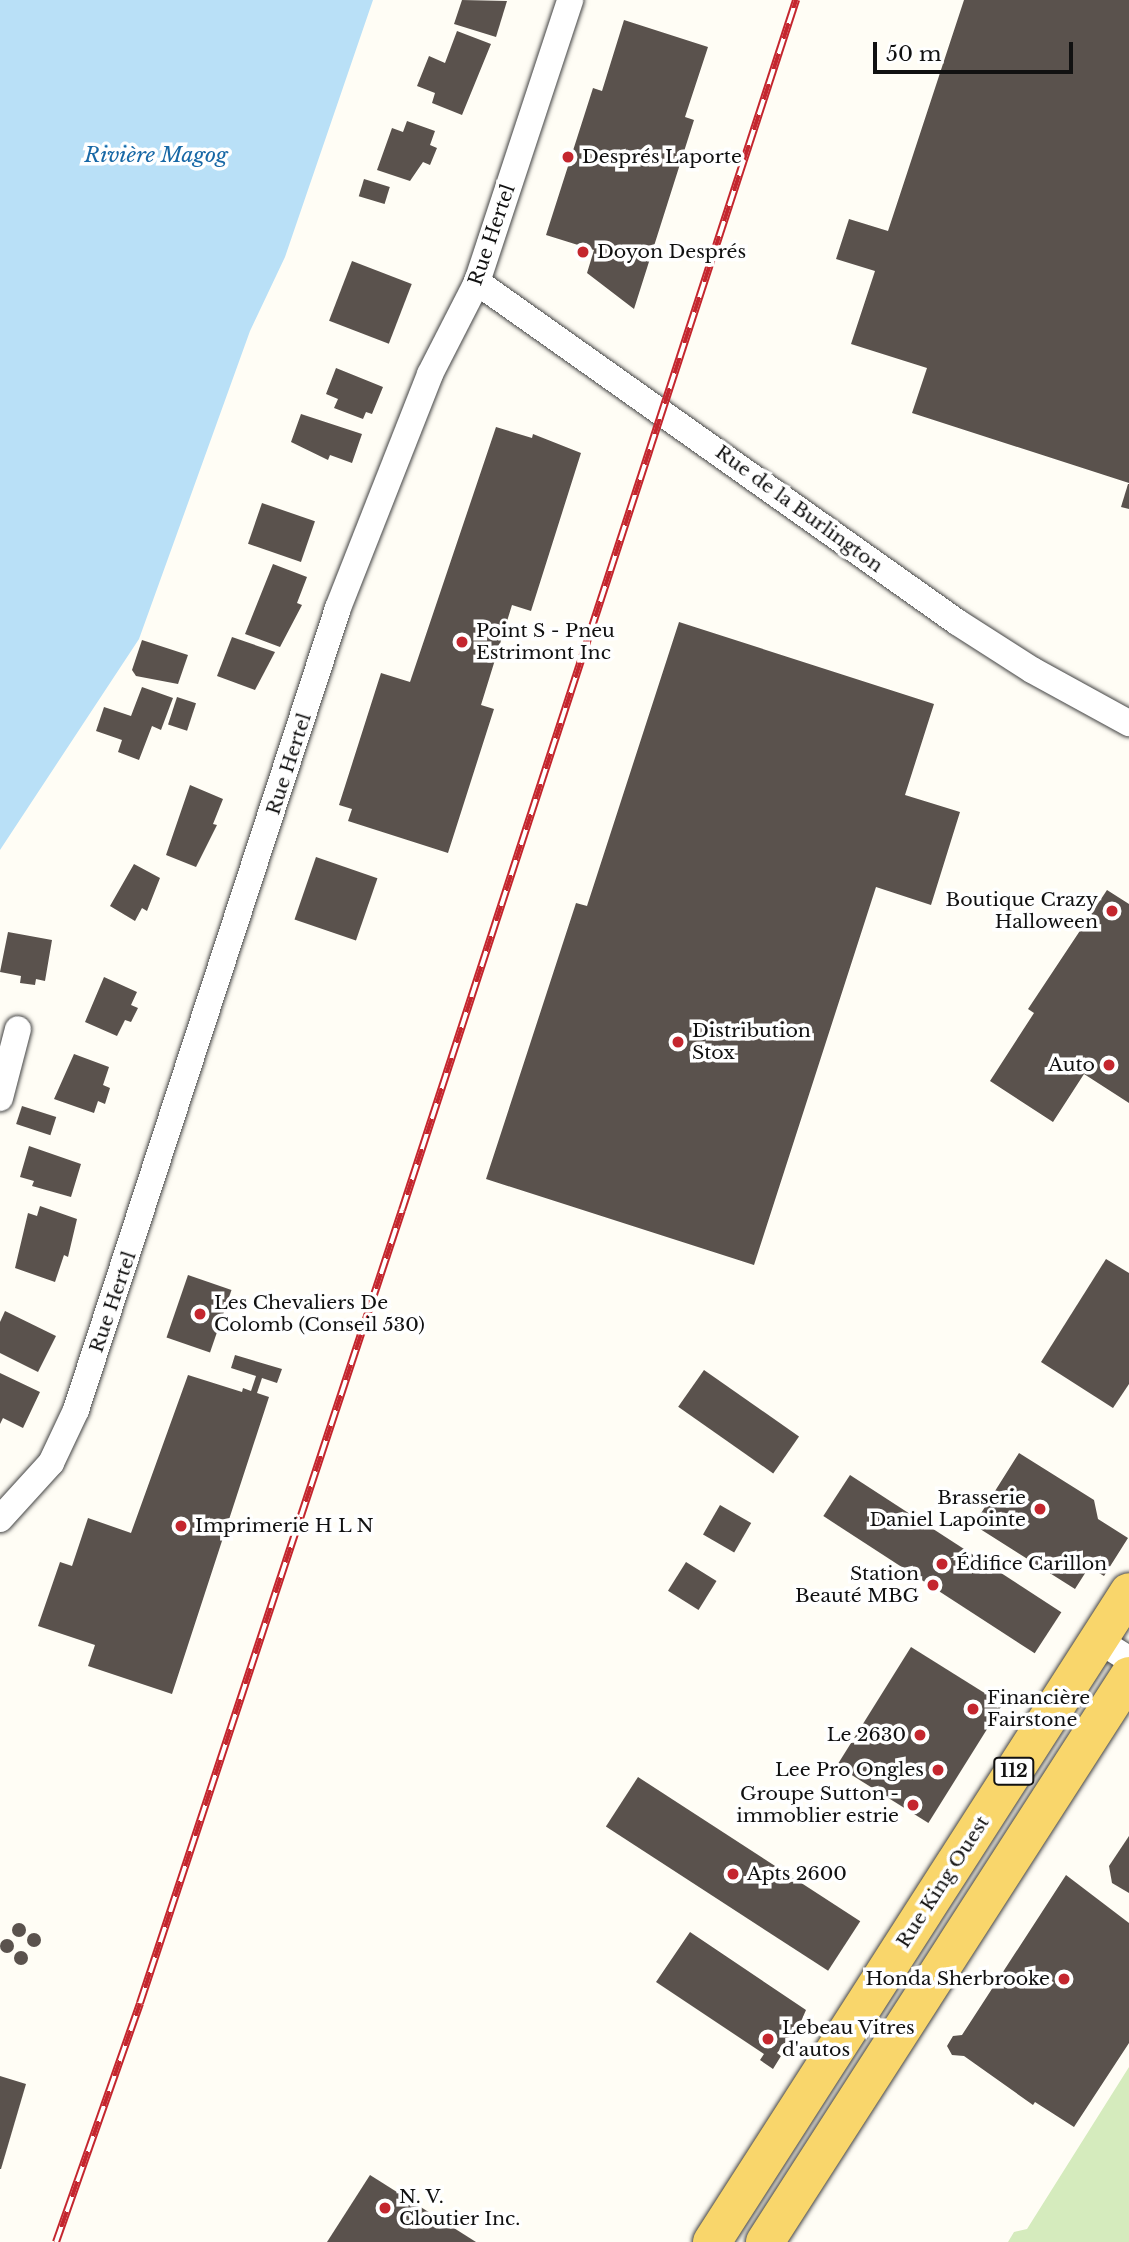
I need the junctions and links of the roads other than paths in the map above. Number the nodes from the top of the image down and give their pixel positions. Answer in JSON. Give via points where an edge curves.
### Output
{"nodes":[{"id":1,"x":570,"y":0,"type":"edge"},
{"id":2,"x":477,"y":282,"type":"junction"},
{"id":3,"x":1129,"y":723,"type":"edge"},
{"id":4,"x":18,"y":1029,"type":"dead end"},
{"id":5,"x":0,"y":1098,"type":"edge"},
{"id":6,"x":0,"y":1518,"type":"edge"},
{"id":7,"x":1129,"y":1592,"type":"edge"},
{"id":8,"x":1113,"y":1650,"type":"edge"},
{"id":9,"x":1129,"y":1676,"type":"edge"},
{"id":10,"x":712,"y":2242,"type":"edge"},
{"id":11,"x":765,"y":2242,"type":"edge"}],
"edges":[{"from":1,"to":2,"type":"street","name":"Rue Hertel"},
{"from":2,"to":3,"type":"street","name":"Rue de la Burlington","via":[[957,622]]},
{"from":2,"to":6,"type":"street","name":"Rue Hertel","via":[[430,374],[338,608],[76,1410],[51,1463]]},
{"from":4,"to":5,"type":"street"},
{"from":7,"to":8,"type":"main road","name":"Rue King Ouest","number":"112"},
{"from":8,"to":10,"type":"main road","name":"Rue King Ouest","number":"112"},
{"from":9,"to":11,"type":"main road","number":"112"}]}
